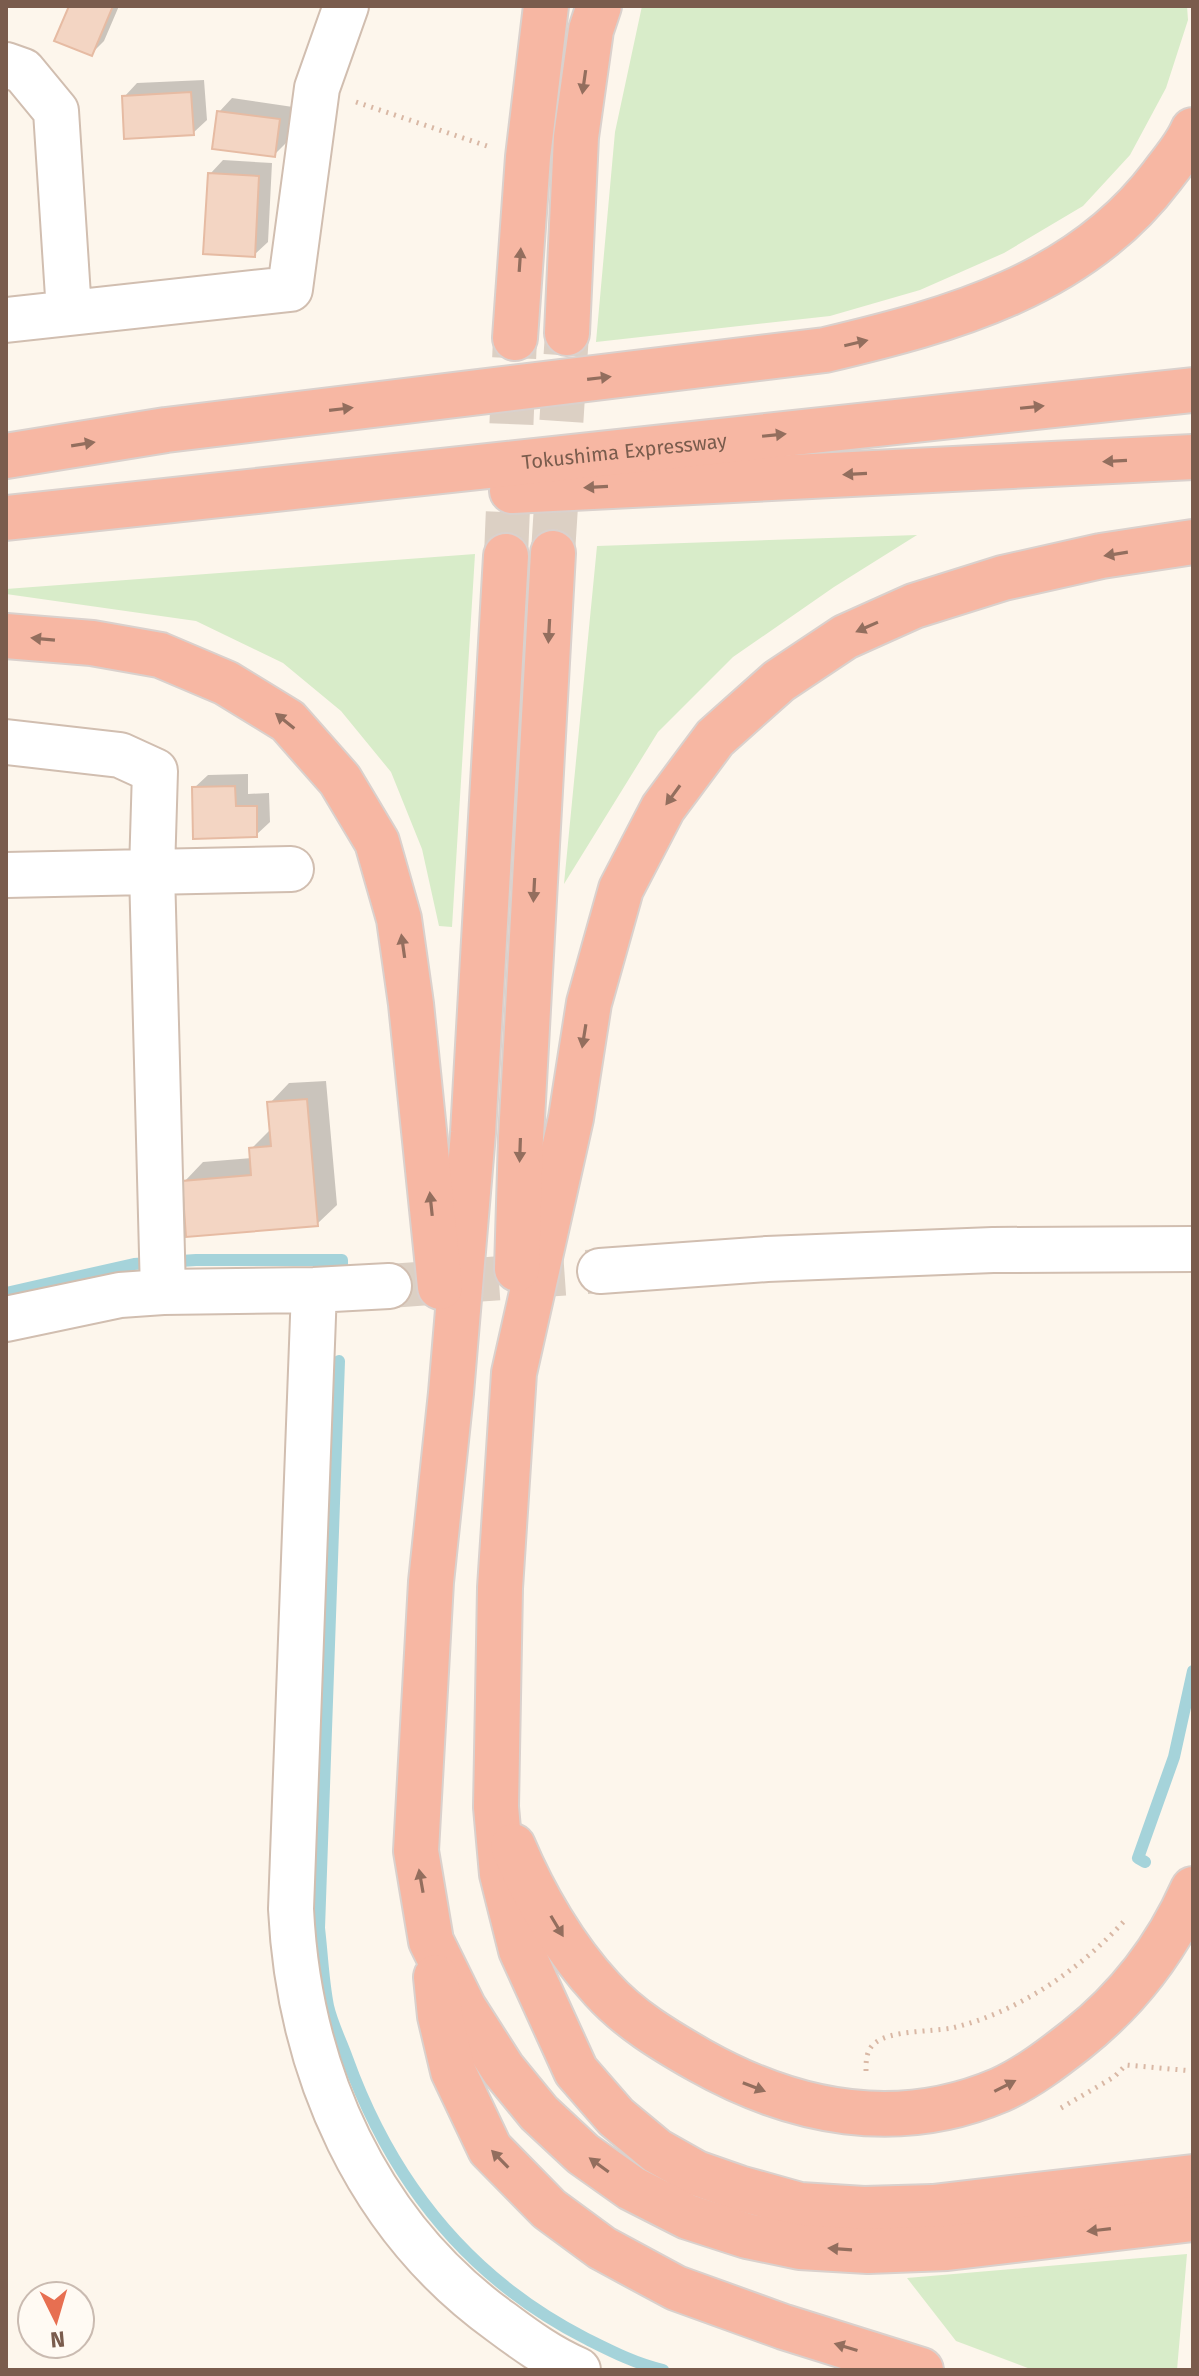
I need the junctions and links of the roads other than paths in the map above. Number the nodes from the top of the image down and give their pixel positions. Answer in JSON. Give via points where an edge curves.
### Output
{"nodes":[{"id":1,"x":346,"y":6,"type":"edge"},
{"id":2,"x":546,"y":6,"type":"edge"},
{"id":3,"x":599,"y":6,"type":"edge"},
{"id":4,"x":6,"y":65,"type":"edge"},
{"id":5,"x":1193,"y":130,"type":"edge"},
{"id":6,"x":69,"y":312,"type":"junction"},
{"id":7,"x":6,"y":320,"type":"edge"},
{"id":8,"x":567,"y":333,"type":"tunnel mouth"},
{"id":9,"x":515,"y":338,"type":"tunnel mouth"},
{"id":10,"x":1193,"y":390,"type":"edge"},
{"id":11,"x":6,"y":456,"type":"edge"},
{"id":12,"x":1193,"y":457,"type":"edge"},
{"id":13,"x":56,"y":513,"type":"junction"},
{"id":14,"x":6,"y":518,"type":"edge"},
{"id":15,"x":1193,"y":542,"type":"edge"},
{"id":16,"x":553,"y":553,"type":"tunnel mouth"},
{"id":17,"x":506,"y":556,"type":"tunnel mouth"},
{"id":18,"x":6,"y":636,"type":"edge"},
{"id":19,"x":6,"y":742,"type":"edge"},
{"id":20,"x":291,"y":869,"type":"dead end"},
{"id":21,"x":152,"y":871,"type":"junction"},
{"id":22,"x":6,"y":875,"type":"edge"},
{"id":23,"x":1193,"y":1249,"type":"edge"},
{"id":24,"x":162,"y":1269,"type":"junction"},
{"id":25,"x":600,"y":1271,"type":"tunnel mouth"},
{"id":26,"x":389,"y":1286,"type":"tunnel mouth"},
{"id":27,"x":314,"y":1290,"type":"junction"},
{"id":28,"x":6,"y":1319,"type":"edge"},
{"id":29,"x":514,"y":1373,"type":"junction"},
{"id":30,"x":451,"y":1393,"type":"junction"},
{"id":31,"x":496,"y":1807,"type":"junction"},
{"id":32,"x":1193,"y":1889,"type":"edge"},
{"id":33,"x":431,"y":1941,"type":"junction"},
{"id":34,"x":1185,"y":2199,"type":"edge"},
{"id":35,"x":578,"y":2370,"type":"edge"},
{"id":36,"x":921,"y":2370,"type":"edge"}],
"edges":[{"from":1,"to":6,"type":"street","via":[[317,88],[290,289]]},
{"from":9,"to":2,"type":"highway","one_way":true},
{"from":3,"to":8,"type":"highway","one_way":true,"via":[[576,137]]},
{"from":4,"to":6,"type":"street","via":[[23,71],[56,111]]},
{"from":11,"to":5,"type":"highway","one_way":true,"via":[[166,430],[825,350],[914,329],[1009,295],[1084,253],[1143,201]]},
{"from":6,"to":7,"type":"street"},
{"from":13,"to":10,"type":"highway","name":"Tokushima Expressway","one_way":true},
{"from":12,"to":13,"type":"highway","name":"Tokushima Expressway","one_way":true},
{"from":13,"to":14,"type":"highway","name":"Tokushima Expressway"},
{"from":15,"to":29,"type":"highway","one_way":true,"via":[[1003,578],[914,606],[845,637],[779,681],[715,738],[663,808],[621,889],[589,1003],[571,1118]]},
{"from":16,"to":29,"type":"highway","one_way":true,"via":[[521,1137]]},
{"from":17,"to":30,"type":"highway","via":[[473,1133]]},
{"from":30,"to":18,"type":"highway","one_way":true,"via":[[411,1004],[399,919],[377,842],[340,780],[288,721],[226,683],[160,655]]},
{"from":19,"to":21,"type":"street","via":[[120,755],[155,771]]},
{"from":20,"to":21,"type":"street"},
{"from":21,"to":22,"type":"street"},
{"from":21,"to":24,"type":"street"},
{"from":23,"to":25,"type":"street","via":[[993,1250]]},
{"from":24,"to":27,"type":"street"},
{"from":24,"to":28,"type":"street","via":[[120,1295]]},
{"from":26,"to":27,"type":"street"},
{"from":27,"to":35,"type":"street","via":[[291,1909],[309,2037],[340,2126],[395,2218],[473,2303]]},
{"from":29,"to":31,"type":"highway","via":[[500,1588]]},
{"from":33,"to":30,"type":"highway","one_way":true,"via":[[416,1851],[431,1582]]},
{"from":31,"to":32,"type":"highway","one_way":true,"via":[[523,1870],[571,1950],[636,2022],[734,2080],[794,2102],[848,2112],[900,2115],[957,2105],[1002,2089],[1052,2059],[1103,2019],[1147,1972]]},
{"from":31,"to":34,"type":"highway","via":[[502,1874],[521,1950],[576,2071],[616,2117],[657,2151],[696,2173],[800,2205],[864,2209]]},
{"from":34,"to":33,"type":"highway","one_way":true,"via":[[947,2248],[868,2251],[800,2247],[688,2217],[631,2188],[539,2113],[464,2008]]},
{"from":36,"to":33,"type":"highway","one_way":true,"via":[[676,2288],[602,2248],[549,2209],[490,2149],[453,2071]]}]}
